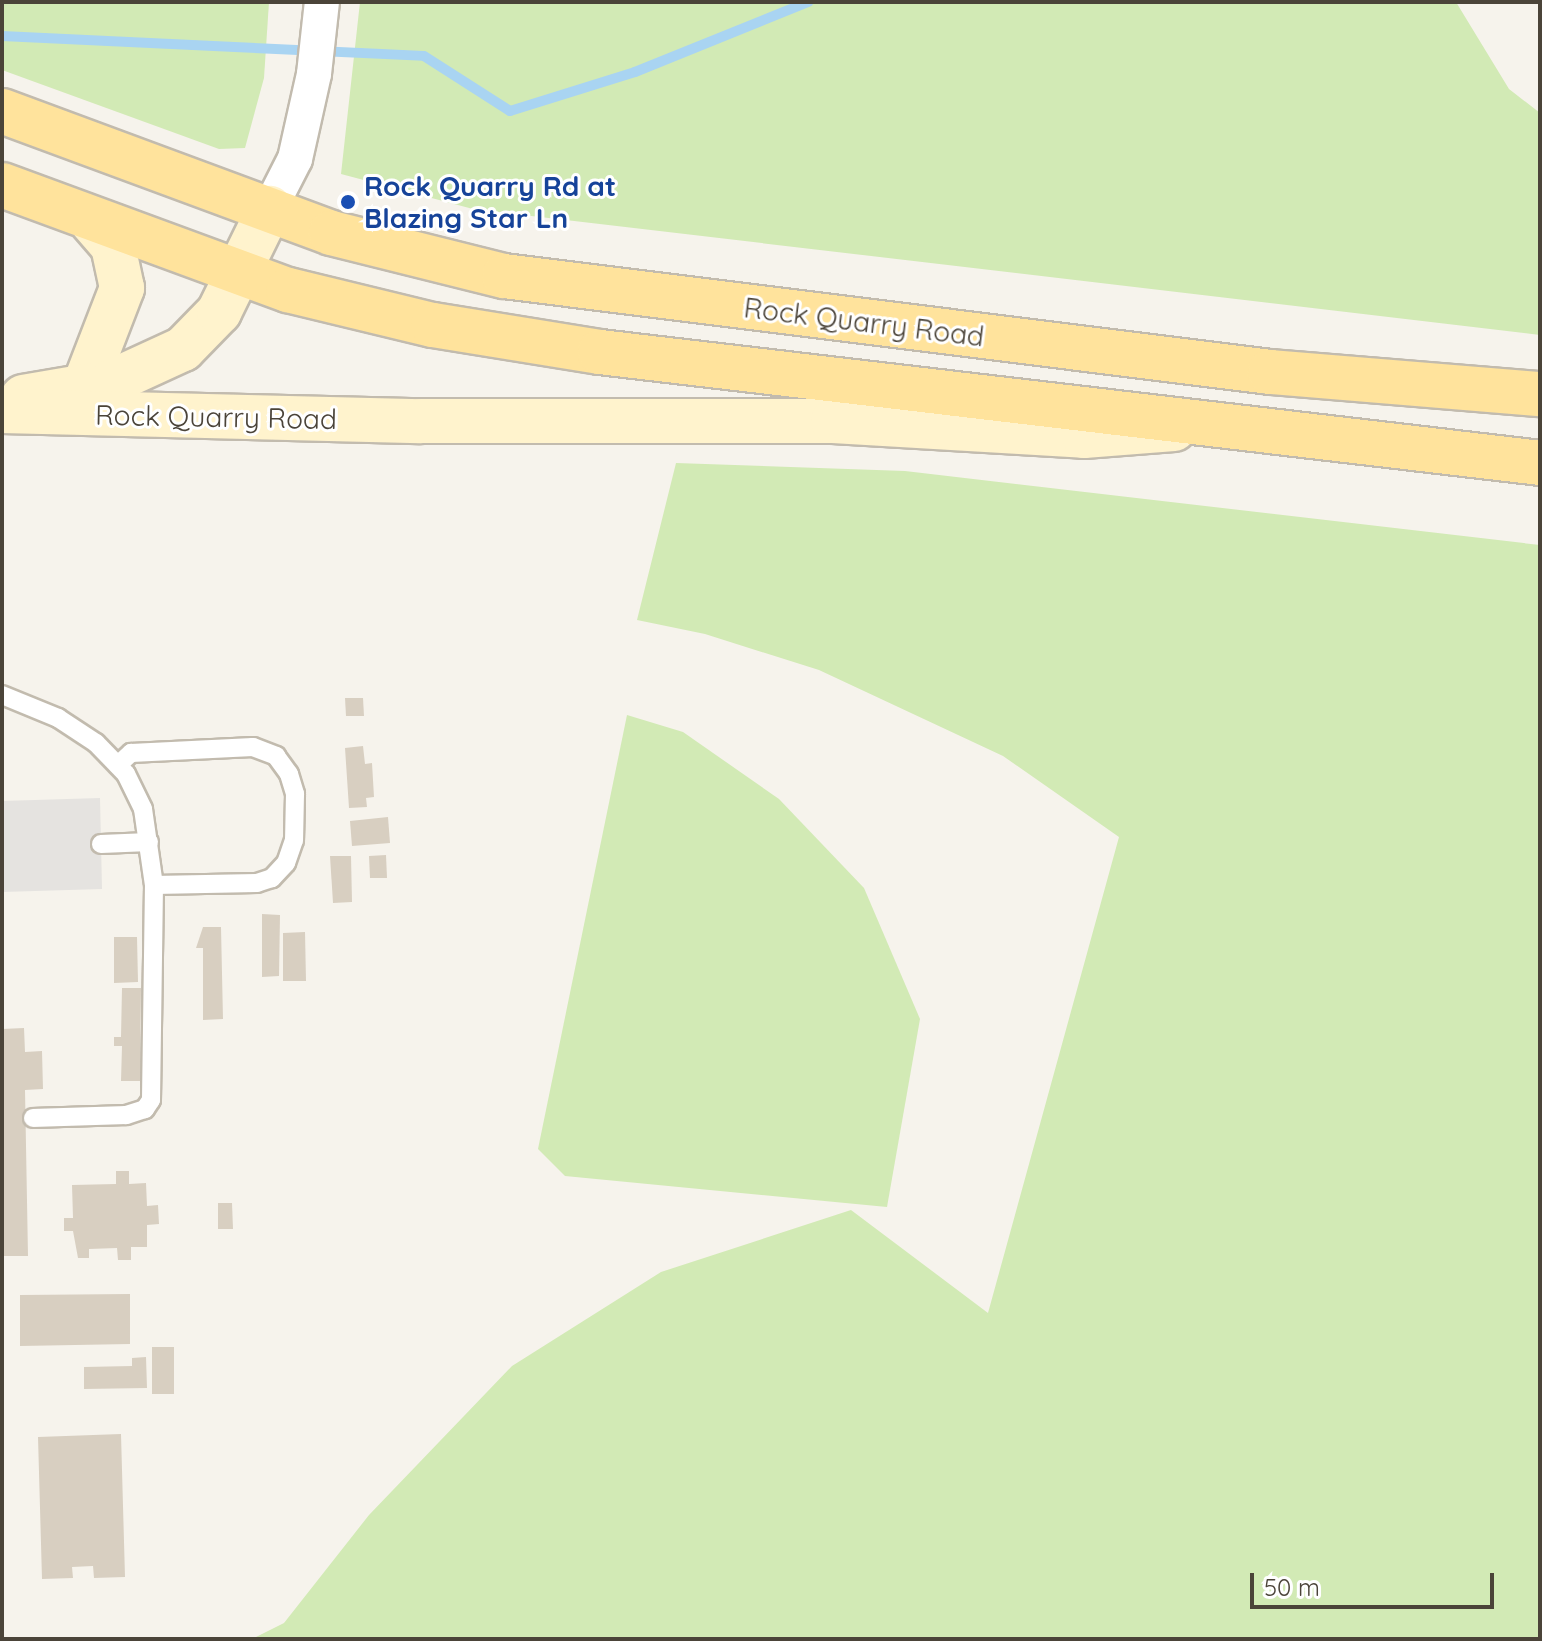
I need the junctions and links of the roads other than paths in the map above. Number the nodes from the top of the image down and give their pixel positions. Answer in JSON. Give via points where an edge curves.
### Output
{"nodes":[{"id":1,"x":322,"y":2,"type":"edge"},
{"id":2,"x":2,"y":111,"type":"edge"},
{"id":3,"x":2,"y":185,"type":"edge"},
{"id":4,"x":270,"y":208,"type":"junction"},
{"id":5,"x":92,"y":222,"type":"junction"},
{"id":6,"x":235,"y":272,"type":"junction"},
{"id":7,"x":85,"y":384,"type":"junction"},
{"id":8,"x":1540,"y":394,"type":"edge"},
{"id":9,"x":2,"y":403,"type":"edge"},
{"id":10,"x":2,"y":411,"type":"edge"},
{"id":11,"x":1197,"y":426,"type":"junction"},
{"id":12,"x":1540,"y":463,"type":"edge"},
{"id":13,"x":2,"y":695,"type":"edge"},
{"id":14,"x":118,"y":765,"type":"junction"},
{"id":15,"x":149,"y":842,"type":"junction"},
{"id":16,"x":101,"y":844,"type":"dead end"},
{"id":17,"x":154,"y":885,"type":"junction"},
{"id":18,"x":33,"y":1118,"type":"dead end"}],
"edges":[{"from":1,"to":4,"type":"street","via":[[314,74],[295,159]]},
{"from":2,"to":4,"type":"main road"},
{"from":3,"to":5,"type":"main road"},
{"from":4,"to":6,"type":"main road","name":"Rock Quarry Road"},
{"from":4,"to":8,"type":"main road","name":"Rock Quarry Road","via":[[331,233],[504,276],[1270,372]]},
{"from":5,"to":6,"type":"main road"},
{"from":5,"to":7,"type":"main road","via":[[113,246],[122,288]]},
{"from":6,"to":7,"type":"main road","name":"Rock Quarry Road","via":[[170,328],[101,365]]},
{"from":6,"to":11,"type":"main road","name":"Rock Quarry Road","via":[[433,325],[538,342]]},
{"from":7,"to":9,"type":"main road","name":"Rock Quarry Road"},
{"from":10,"to":11,"type":"main road","name":"Rock Quarry Road","via":[[421,421],[833,421],[1084,436]]},
{"from":11,"to":12,"type":"main road","name":"Rock Quarry Road"},
{"from":13,"to":14,"type":"lane","via":[[58,718]]},
{"from":14,"to":15,"type":"lane","via":[[143,809]]},
{"from":14,"to":17,"type":"lane","via":[[131,753],[253,747],[276,756],[295,794],[294,840],[286,863],[272,878],[257,883]]},
{"from":15,"to":16,"type":"lane"},
{"from":15,"to":17,"type":"lane"},
{"from":17,"to":18,"type":"lane","via":[[151,1100],[145,1109],[126,1115]]}]}
